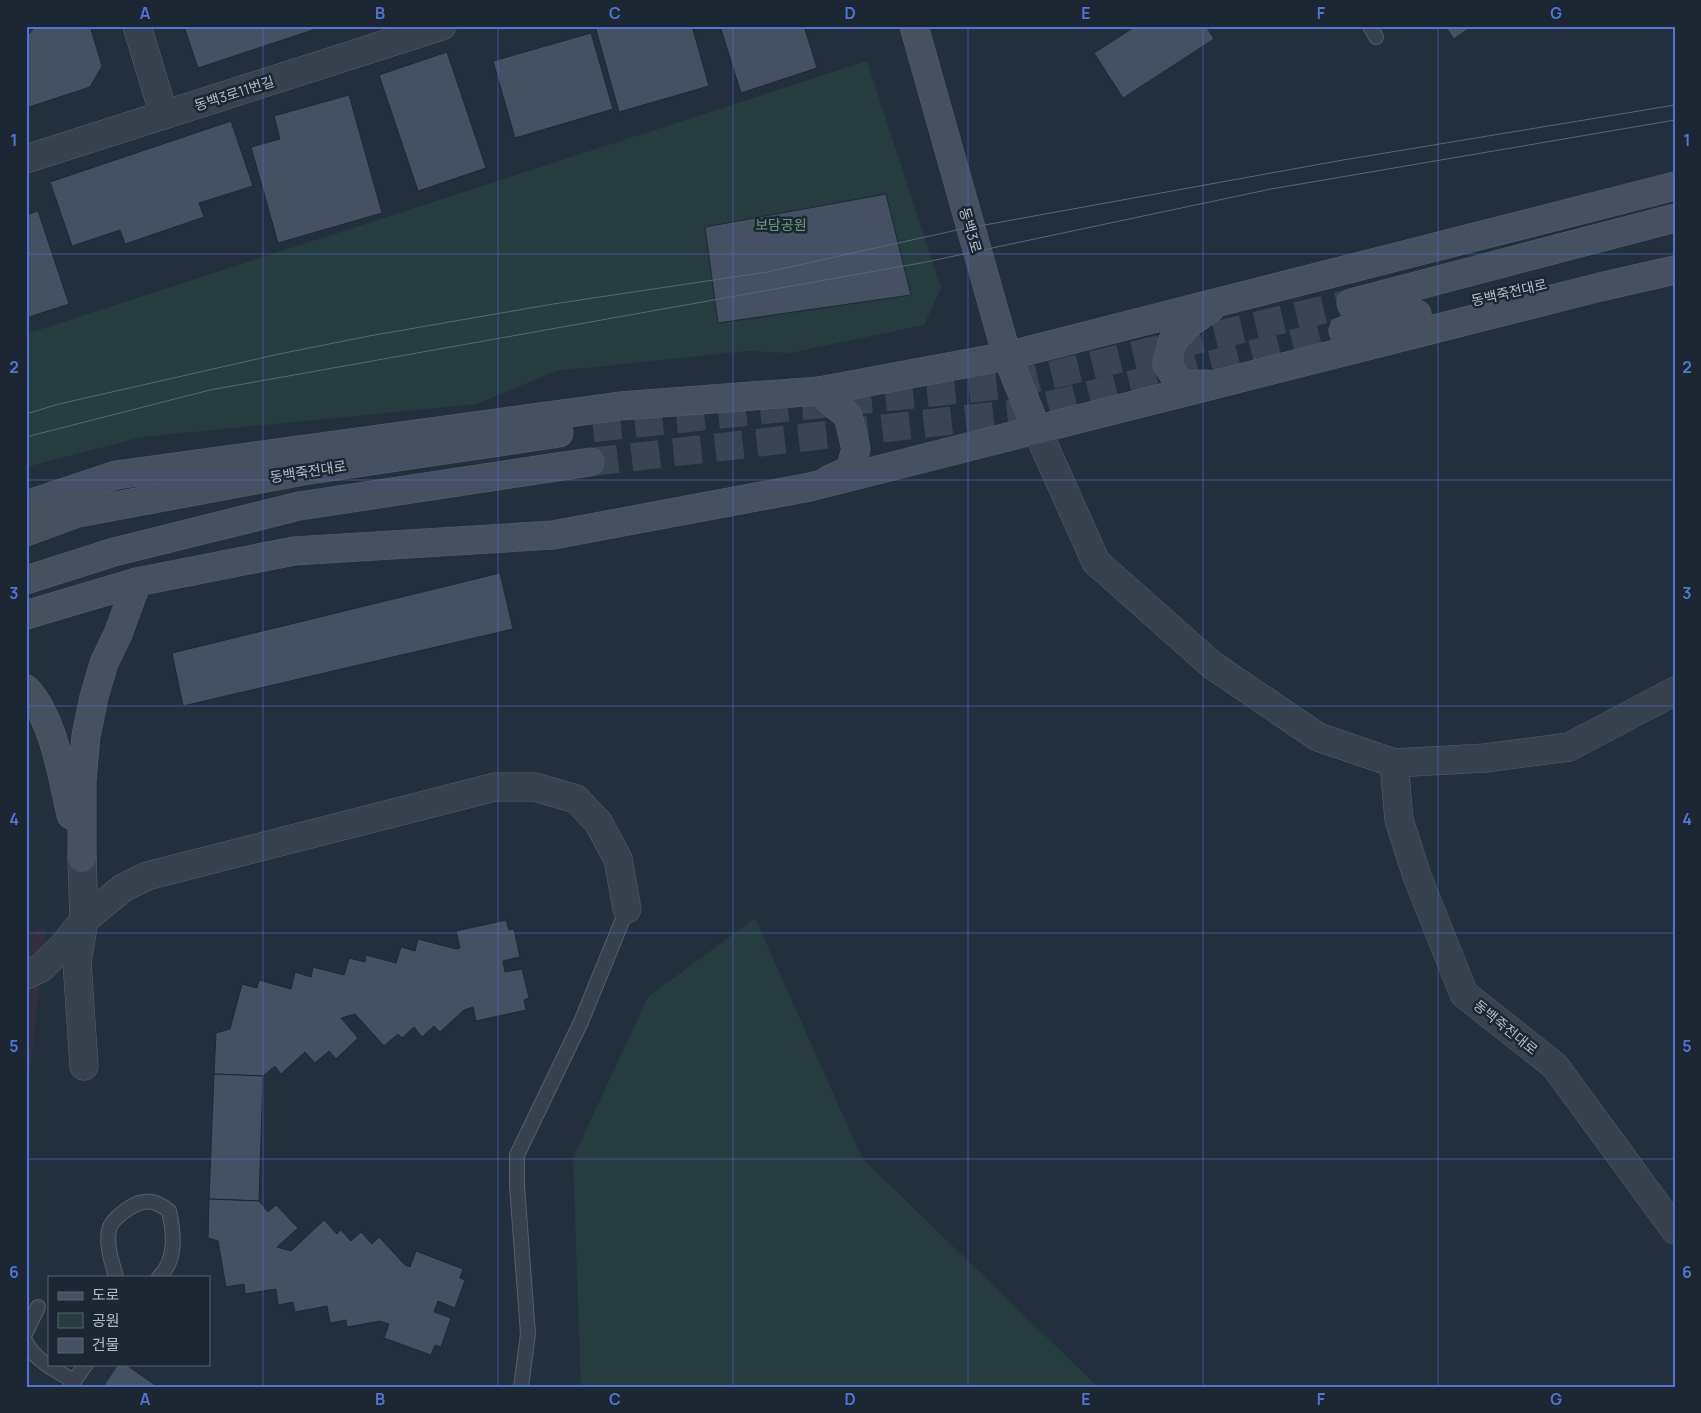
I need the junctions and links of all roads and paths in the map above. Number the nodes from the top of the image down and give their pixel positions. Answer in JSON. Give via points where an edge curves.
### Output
{"nodes":[{"id":1,"x":136,"y":26,"type":"edge"},
{"id":2,"x":442,"y":26,"type":"edge"},
{"id":3,"x":914,"y":26,"type":"edge"},
{"id":4,"x":164,"y":115,"type":"junction"},
{"id":5,"x":26,"y":159,"type":"edge"},
{"id":6,"x":1675,"y":186,"type":"edge"},
{"id":7,"x":1675,"y":218,"type":"edge"},
{"id":8,"x":1675,"y":253,"type":"edge"},
{"id":9,"x":1675,"y":270,"type":"edge"},
{"id":10,"x":1218,"y":303,"type":"junction"},
{"id":11,"x":1351,"y":303,"type":"tunnel mouth"},
{"id":12,"x":1343,"y":331,"type":"tunnel mouth"},
{"id":13,"x":1007,"y":356,"type":"junction"},
{"id":14,"x":1216,"y":384,"type":"junction"},
{"id":15,"x":819,"y":391,"type":"junction"},
{"id":16,"x":593,"y":428,"type":"tunnel mouth"},
{"id":17,"x":1037,"y":430,"type":"junction"},
{"id":18,"x":590,"y":462,"type":"tunnel mouth"},
{"id":19,"x":810,"y":487,"type":"junction"},
{"id":20,"x":26,"y":505,"type":"edge"},
{"id":21,"x":26,"y":532,"type":"edge"},
{"id":22,"x":26,"y":580,"type":"edge"},
{"id":23,"x":137,"y":582,"type":"junction"},
{"id":24,"x":26,"y":615,"type":"edge"},
{"id":25,"x":26,"y":689,"type":"edge"},
{"id":26,"x":1675,"y":691,"type":"edge"},
{"id":27,"x":1394,"y":763,"type":"junction"},
{"id":28,"x":82,"y":858,"type":"junction"},
{"id":29,"x":627,"y":909,"type":"joint"},
{"id":30,"x":84,"y":920,"type":"junction"},
{"id":31,"x":26,"y":975,"type":"edge"},
{"id":32,"x":84,"y":1066,"type":"dead end"},
{"id":33,"x":1675,"y":1230,"type":"edge"},
{"id":34,"x":116,"y":1276,"type":"edge"},
{"id":35,"x":161,"y":1276,"type":"edge"},
{"id":36,"x":38,"y":1307,"type":"dead end"},
{"id":37,"x":26,"y":1332,"type":"edge"},
{"id":38,"x":26,"y":1342,"type":"edge"},
{"id":39,"x":48,"y":1365,"type":"edge"},
{"id":40,"x":50,"y":1366,"type":"edge"},
{"id":41,"x":85,"y":1366,"type":"edge"},
{"id":42,"x":72,"y":1384,"type":"edge"},
{"id":43,"x":521,"y":1387,"type":"edge"}],
"edges":[{"from":1,"to":4,"type":"street"},
{"from":2,"to":4,"type":"street","name":"동백3로11번길"},
{"from":3,"to":13,"type":"main road","name":"동백3로"},
{"from":4,"to":5,"type":"street","name":"동백3로11번길"},
{"from":6,"to":10,"type":"main road"},
{"from":7,"to":11,"type":"main road","name":"동백죽전대로"},
{"from":8,"to":12,"type":"main road","name":"동백죽전대로"},
{"from":9,"to":14,"type":"main road"},
{"from":10,"to":13,"type":"main road"},
{"from":10,"to":14,"type":"main road","via":[[1188,324],[1172,342],[1167,364],[1180,385]]},
{"from":13,"to":15,"type":"main road"},
{"from":13,"to":17,"type":"main road","name":"동백3로"},
{"from":14,"to":17,"type":"main road"},
{"from":15,"to":19,"type":"main road","via":[[848,416],[856,449],[850,470]]},
{"from":15,"to":20,"type":"main road","via":[[620,406],[116,475]]},
{"from":16,"to":21,"type":"main road","name":"동백죽전대로","via":[[303,471],[78,513]]},
{"from":17,"to":19,"type":"main road"},
{"from":17,"to":27,"type":"street","via":[[1096,562],[1212,665],[1318,737]]},
{"from":18,"to":22,"type":"main road","via":[[299,506],[114,552]]},
{"from":19,"to":23,"type":"main road","via":[[553,535],[294,551]]},
{"from":23,"to":24,"type":"main road"},
{"from":23,"to":28,"type":"main road","via":[[104,663],[92,705],[82,781]]},
{"from":25,"to":28,"type":"main road","via":[[35,698],[48,726]]},
{"from":26,"to":27,"type":"street","via":[[1569,748],[1485,758]]},
{"from":27,"to":33,"type":"street","name":"동백죽전대로","via":[[1399,820],[1417,876],[1464,994],[1555,1066]]},
{"from":28,"to":30,"type":"street"},
{"from":29,"to":30,"type":"street","via":[[618,859],[598,822],[576,799],[535,787],[495,787],[147,876],[123,888]]},
{"from":29,"to":43,"type":"lane","via":[[581,1022],[517,1154],[528,1334]]},
{"from":30,"to":31,"type":"street","via":[[41,968]]},
{"from":30,"to":32,"type":"street","via":[[78,962]]},
{"from":34,"to":35,"type":"lane","via":[[108,1246],[109,1228],[117,1217],[144,1202],[170,1211],[174,1233],[171,1256]]},
{"from":36,"to":37,"type":"lane"},
{"from":38,"to":39,"type":"lane","via":[[29,1349]]},
{"from":40,"to":42,"type":"lane"},
{"from":41,"to":42,"type":"lane"}]}
